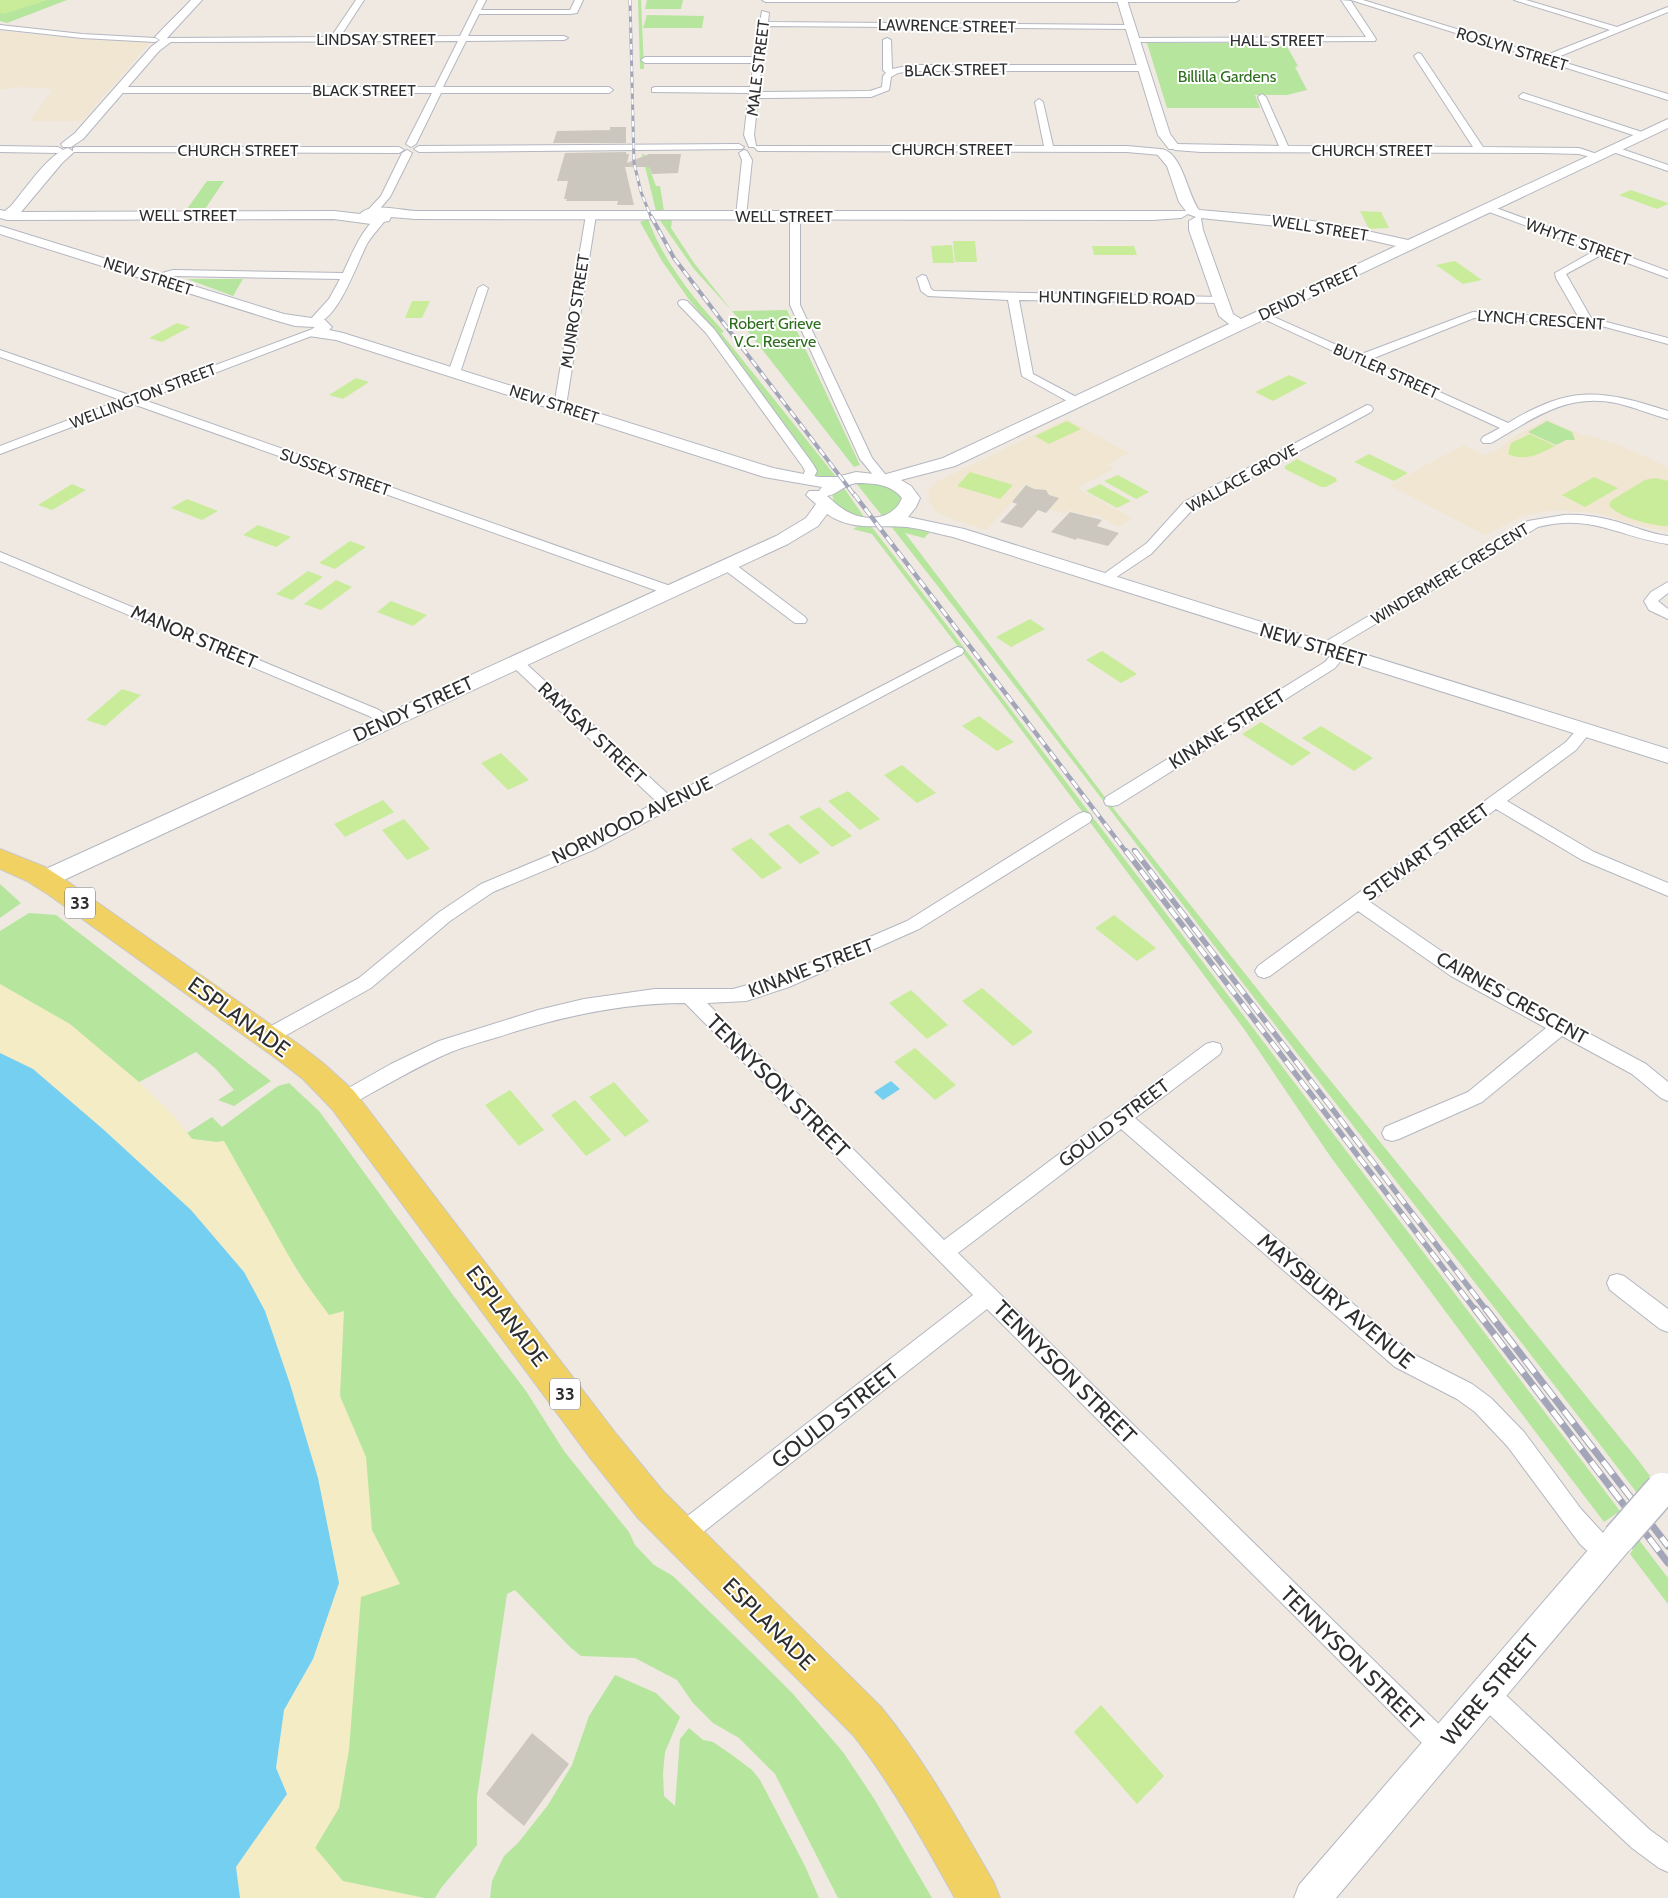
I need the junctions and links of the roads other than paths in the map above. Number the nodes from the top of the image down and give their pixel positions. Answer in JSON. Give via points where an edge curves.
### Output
{"nodes":[{"id":1,"x":196,"y":0,"type":"edge"},
{"id":2,"x":360,"y":0,"type":"edge"},
{"id":3,"x":482,"y":0,"type":"edge"},
{"id":4,"x":579,"y":0,"type":"edge"},
{"id":5,"x":766,"y":0,"type":"edge"},
{"id":6,"x":950,"y":0,"type":"edge"},
{"id":7,"x":1031,"y":0,"type":"edge"},
{"id":8,"x":1122,"y":0,"type":"edge"},
{"id":9,"x":1235,"y":0,"type":"edge"},
{"id":10,"x":1343,"y":0,"type":"edge"},
{"id":11,"x":1355,"y":0,"type":"edge"},
{"id":12,"x":1518,"y":0,"type":"edge"},
{"id":13,"x":1668,"y":9,"type":"edge"},
{"id":14,"x":476,"y":12,"type":"junction"},
{"id":15,"x":763,"y":24,"type":"junction"},
{"id":16,"x":0,"y":27,"type":"edge"},
{"id":17,"x":1130,"y":27,"type":"junction"},
{"id":18,"x":1617,"y":29,"type":"junction"},
{"id":19,"x":463,"y":38,"type":"junction"},
{"id":20,"x":564,"y":38,"type":"dead end"},
{"id":21,"x":164,"y":39,"type":"junction"},
{"id":22,"x":334,"y":39,"type":"junction"},
{"id":23,"x":887,"y":40,"type":"dead end"},
{"id":24,"x":1134,"y":40,"type":"junction"},
{"id":25,"x":1418,"y":56,"type":"dead end"},
{"id":26,"x":1544,"y":59,"type":"junction"},
{"id":27,"x":645,"y":60,"type":"dead end"},
{"id":28,"x":758,"y":60,"type":"junction"},
{"id":29,"x":1143,"y":68,"type":"junction"},
{"id":30,"x":890,"y":73,"type":"junction"},
{"id":31,"x":119,"y":90,"type":"junction"},
{"id":32,"x":437,"y":90,"type":"junction"},
{"id":33,"x":610,"y":90,"type":"dead end"},
{"id":34,"x":655,"y":90,"type":"dead end"},
{"id":35,"x":754,"y":93,"type":"junction"},
{"id":36,"x":1523,"y":96,"type":"dead end"},
{"id":37,"x":1262,"y":97,"type":"dead end"},
{"id":38,"x":1668,"y":97,"type":"edge"},
{"id":39,"x":1039,"y":102,"type":"dead end"},
{"id":40,"x":1668,"y":123,"type":"edge"},
{"id":41,"x":1642,"y":135,"type":"junction"},
{"id":42,"x":68,"y":148,"type":"junction"},
{"id":43,"x":0,"y":149,"type":"edge"},
{"id":44,"x":407,"y":149,"type":"junction"},
{"id":45,"x":748,"y":149,"type":"junction"},
{"id":46,"x":1049,"y":149,"type":"junction"},
{"id":47,"x":1168,"y":150,"type":"junction"},
{"id":48,"x":1285,"y":150,"type":"junction"},
{"id":49,"x":1480,"y":150,"type":"junction"},
{"id":50,"x":1605,"y":153,"type":"junction"},
{"id":51,"x":1668,"y":168,"type":"edge"},
{"id":52,"x":21,"y":202,"type":"junction"},
{"id":53,"x":1488,"y":208,"type":"junction"},
{"id":54,"x":36,"y":215,"type":"junction"},
{"id":55,"x":376,"y":215,"type":"junction"},
{"id":56,"x":591,"y":216,"type":"junction"},
{"id":57,"x":741,"y":216,"type":"junction"},
{"id":58,"x":795,"y":216,"type":"junction"},
{"id":59,"x":1190,"y":216,"type":"junction"},
{"id":60,"x":2,"y":220,"type":"edge"},
{"id":61,"x":1409,"y":245,"type":"junction"},
{"id":62,"x":1601,"y":251,"type":"junction"},
{"id":63,"x":193,"y":274,"type":"junction"},
{"id":64,"x":1668,"y":275,"type":"edge"},
{"id":65,"x":346,"y":276,"type":"junction"},
{"id":66,"x":155,"y":278,"type":"junction"},
{"id":67,"x":922,"y":278,"type":"dead end"},
{"id":68,"x":170,"y":282,"type":"junction"},
{"id":69,"x":483,"y":288,"type":"dead end"},
{"id":70,"x":1013,"y":297,"type":"junction"},
{"id":71,"x":1221,"y":300,"type":"junction"},
{"id":72,"x":684,"y":303,"type":"dead end"},
{"id":73,"x":1261,"y":315,"type":"junction"},
{"id":74,"x":1586,"y":321,"type":"junction"},
{"id":75,"x":1240,"y":325,"type":"junction"},
{"id":76,"x":312,"y":328,"type":"junction"},
{"id":77,"x":1668,"y":341,"type":"edge"},
{"id":78,"x":0,"y":353,"type":"edge"},
{"id":79,"x":1360,"y":359,"type":"junction"},
{"id":80,"x":454,"y":373,"type":"junction"},
{"id":81,"x":132,"y":400,"type":"junction"},
{"id":82,"x":1076,"y":402,"type":"junction"},
{"id":83,"x":560,"y":406,"type":"junction"},
{"id":84,"x":1367,"y":410,"type":"dead end"},
{"id":85,"x":1668,"y":415,"type":"edge"},
{"id":86,"x":1510,"y":428,"type":"junction"},
{"id":87,"x":1487,"y":440,"type":"dead end"},
{"id":88,"x":0,"y":450,"type":"edge"},
{"id":89,"x":866,"y":458,"type":"junction"},
{"id":90,"x":949,"y":462,"type":"junction"},
{"id":91,"x":885,"y":479,"type":"junction"},
{"id":92,"x":846,"y":481,"type":"junction"},
{"id":93,"x":803,"y":483,"type":"junction"},
{"id":94,"x":911,"y":499,"type":"junction"},
{"id":95,"x":826,"y":503,"type":"junction"},
{"id":96,"x":863,"y":521,"type":"junction"},
{"id":97,"x":887,"y":521,"type":"junction"},
{"id":98,"x":958,"y":533,"type":"junction"},
{"id":99,"x":782,"y":540,"type":"junction"},
{"id":100,"x":1668,"y":540,"type":"edge"},
{"id":101,"x":0,"y":556,"type":"edge"},
{"id":102,"x":727,"y":565,"type":"junction"},
{"id":103,"x":1104,"y":579,"type":"junction"},
{"id":104,"x":1668,"y":586,"type":"edge"},
{"id":105,"x":671,"y":591,"type":"junction"},
{"id":106,"x":1668,"y":615,"type":"edge"},
{"id":107,"x":800,"y":620,"type":"dead end"},
{"id":108,"x":957,"y":651,"type":"dead end"},
{"id":109,"x":1332,"y":651,"type":"junction"},
{"id":110,"x":516,"y":662,"type":"junction"},
{"id":111,"x":386,"y":721,"type":"junction"},
{"id":112,"x":1584,"y":730,"type":"junction"},
{"id":113,"x":1668,"y":756,"type":"edge"},
{"id":114,"x":1495,"y":801,"type":"junction"},
{"id":115,"x":1112,"y":802,"type":"dead end"},
{"id":116,"x":668,"y":803,"type":"junction"},
{"id":117,"x":1084,"y":818,"type":"dead end"},
{"id":118,"x":0,"y":858,"type":"edge"},
{"id":119,"x":45,"y":879,"type":"junction"},
{"id":120,"x":1668,"y":890,"type":"edge"},
{"id":121,"x":1358,"y":902,"type":"junction"},
{"id":122,"x":1264,"y":971,"type":"dead end"},
{"id":123,"x":689,"y":996,"type":"junction"},
{"id":124,"x":1560,"y":1026,"type":"junction"},
{"id":125,"x":267,"y":1037,"type":"junction"},
{"id":126,"x":1213,"y":1049,"type":"dead end"},
{"id":127,"x":1668,"y":1093,"type":"edge"},
{"id":128,"x":344,"y":1100,"type":"junction"},
{"id":129,"x":1120,"y":1118,"type":"junction"},
{"id":130,"x":1392,"y":1133,"type":"dead end"},
{"id":131,"x":945,"y":1251,"type":"junction"},
{"id":132,"x":1617,"y":1283,"type":"dead end"},
{"id":133,"x":988,"y":1296,"type":"junction"},
{"id":134,"x":1668,"y":1322,"type":"edge"},
{"id":135,"x":1665,"y":1485,"type":"edge"},
{"id":136,"x":680,"y":1536,"type":"junction"},
{"id":137,"x":1612,"y":1545,"type":"junction"},
{"id":138,"x":1487,"y":1695,"type":"junction"},
{"id":139,"x":1442,"y":1746,"type":"junction"},
{"id":140,"x":1668,"y":1859,"type":"edge"},
{"id":141,"x":979,"y":1898,"type":"edge"},
{"id":142,"x":1312,"y":1898,"type":"edge"}],
"edges":[{"from":1,"to":21,"type":"street"},
{"from":2,"to":22,"type":"street"},
{"from":3,"to":14,"type":"street"},
{"from":4,"to":14,"type":"street","via":[[575,11],[571,12]]},
{"from":5,"to":6,"type":"street"},
{"from":5,"to":15,"type":"street","name":"MALE STREET"},
{"from":6,"to":7,"type":"street"},
{"from":7,"to":8,"type":"street"},
{"from":8,"to":9,"type":"street"},
{"from":8,"to":17,"type":"street"},
{"from":10,"to":24,"type":"street","name":"HALL STREET","via":[[1371,39]]},
{"from":11,"to":26,"type":"street","name":"ROSLYN STREET"},
{"from":12,"to":18,"type":"street"},
{"from":13,"to":18,"type":"street"},
{"from":14,"to":19,"type":"street"},
{"from":15,"to":17,"type":"street","name":"LAWRENCE STREET"},
{"from":15,"to":28,"type":"street","name":"MALE STREET"},
{"from":16,"to":21,"type":"street","name":"LINDSAY STREET"},
{"from":17,"to":24,"type":"street"},
{"from":18,"to":26,"type":"street"},
{"from":19,"to":20,"type":"street","name":"LINDSAY STREET"},
{"from":19,"to":22,"type":"street","name":"LINDSAY STREET"},
{"from":19,"to":32,"type":"street"},
{"from":21,"to":22,"type":"street","name":"LINDSAY STREET"},
{"from":21,"to":31,"type":"street"},
{"from":23,"to":30,"type":"street"},
{"from":24,"to":29,"type":"street"},
{"from":25,"to":49,"type":"street"},
{"from":26,"to":38,"type":"street","name":"ROSLYN STREET"},
{"from":27,"to":28,"type":"street"},
{"from":28,"to":35,"type":"street","name":"MALE STREET"},
{"from":29,"to":30,"type":"street","name":"BLACK STREET","via":[[918,68]]},
{"from":29,"to":47,"type":"street"},
{"from":30,"to":35,"type":"street","name":"BLACK STREET","via":[[886,88],[871,94]]},
{"from":31,"to":32,"type":"street","name":"BLACK STREET"},
{"from":31,"to":42,"type":"street"},
{"from":32,"to":33,"type":"street","name":"BLACK STREET"},
{"from":32,"to":44,"type":"street"},
{"from":34,"to":35,"type":"street","name":"BLACK STREET"},
{"from":35,"to":45,"type":"street","name":"MALE STREET"},
{"from":36,"to":41,"type":"street"},
{"from":37,"to":48,"type":"street"},
{"from":39,"to":46,"type":"street"},
{"from":40,"to":41,"type":"street","name":"DENDY STREET"},
{"from":41,"to":50,"type":"street","name":"DENDY STREET"},
{"from":42,"to":43,"type":"street","name":"CHURCH STREET"},
{"from":42,"to":44,"type":"street","name":"CHURCH STREET"},
{"from":42,"to":52,"type":"street"},
{"from":44,"to":45,"type":"street","name":"CHURCH STREET"},
{"from":44,"to":55,"type":"street"},
{"from":45,"to":46,"type":"street","name":"CHURCH STREET"},
{"from":45,"to":57,"type":"street","name":"MALE STREET"},
{"from":46,"to":47,"type":"street","name":"CHURCH STREET"},
{"from":47,"to":48,"type":"street","name":"CHURCH STREET"},
{"from":47,"to":59,"type":"street"},
{"from":48,"to":49,"type":"street","name":"CHURCH STREET"},
{"from":49,"to":50,"type":"street","name":"CHURCH STREET"},
{"from":50,"to":51,"type":"street","name":"CHURCH STREET"},
{"from":50,"to":53,"type":"street","name":"DENDY STREET"},
{"from":52,"to":54,"type":"street","via":[[20,212]]},
{"from":52,"to":60,"type":"street"},
{"from":53,"to":61,"type":"street","name":"DENDY STREET"},
{"from":53,"to":62,"type":"street","name":"WHYTE STREET"},
{"from":54,"to":55,"type":"street","name":"WELL STREET"},
{"from":54,"to":60,"type":"street","name":"WELL STREET"},
{"from":55,"to":56,"type":"street","name":"WELL STREET"},
{"from":55,"to":65,"type":"street"},
{"from":56,"to":57,"type":"street","name":"WELL STREET"},
{"from":56,"to":83,"type":"street","name":"MUNRO STREET"},
{"from":57,"to":58,"type":"street","name":"WELL STREET"},
{"from":58,"to":59,"type":"street","name":"WELL STREET"},
{"from":58,"to":89,"type":"street","via":[[795,305]]},
{"from":59,"to":61,"type":"street","name":"WELL STREET","via":[[1282,221],[1335,228]]},
{"from":59,"to":71,"type":"street"},
{"from":60,"to":66,"type":"street","name":"NEW STREET","via":[[18,234]]},
{"from":61,"to":73,"type":"street","name":"DENDY STREET"},
{"from":62,"to":64,"type":"street","name":"WHYTE STREET"},
{"from":62,"to":74,"type":"street","via":[[1560,273]]},
{"from":63,"to":65,"type":"street"},
{"from":63,"to":66,"type":"street","via":[[168,274]]},
{"from":63,"to":68,"type":"street"},
{"from":65,"to":76,"type":"street","via":[[330,308],[330,315]]},
{"from":66,"to":68,"type":"street","name":"NEW STREET"},
{"from":67,"to":70,"type":"street","name":"HUNTINGFIELD ROAD","via":[[926,291],[932,294]]},
{"from":68,"to":76,"type":"street","name":"NEW STREET"},
{"from":69,"to":80,"type":"street"},
{"from":70,"to":71,"type":"street","name":"HUNTINGFIELD ROAD"},
{"from":70,"to":82,"type":"street","name":"HUNTINGFIELD ROAD","via":[[1028,376]]},
{"from":71,"to":75,"type":"street","via":[[1226,316]]},
{"from":72,"to":93,"type":"street","via":[[716,339],[809,467],[811,471]]},
{"from":73,"to":75,"type":"street","name":"DENDY STREET"},
{"from":73,"to":79,"type":"street","name":"BUTLER STREET"},
{"from":74,"to":77,"type":"street","name":"LYNCH CRESCENT"},
{"from":74,"to":79,"type":"street","name":"LYNCH CRESCENT","via":[[1473,315]]},
{"from":75,"to":82,"type":"street","name":"DENDY STREET"},
{"from":76,"to":80,"type":"street","name":"NEW STREET"},
{"from":76,"to":81,"type":"street","name":"WELLINGTON STREET","via":[[285,342]]},
{"from":78,"to":81,"type":"street","name":"SUSSEX STREET"},
{"from":79,"to":86,"type":"street","name":"BUTLER STREET"},
{"from":80,"to":83,"type":"street","name":"NEW STREET"},
{"from":81,"to":88,"type":"street","name":"WELLINGTON STREET"},
{"from":81,"to":105,"type":"street","name":"SUSSEX STREET"},
{"from":82,"to":90,"type":"street","name":"DENDY STREET"},
{"from":83,"to":93,"type":"street","name":"NEW STREET"},
{"from":84,"to":103,"type":"street","name":"WALLACE GROVE","via":[[1189,505],[1158,540]]},
{"from":85,"to":86,"type":"street","via":[[1619,400],[1575,398],[1558,402]]},
{"from":86,"to":87,"type":"street"},
{"from":89,"to":91,"type":"street"},
{"from":89,"to":92,"type":"street","via":[[863,470]]},
{"from":90,"to":91,"type":"street","name":"DENDY STREET"},
{"from":90,"to":94,"type":"street","name":"DENDY STREET","via":[[923,481]]},
{"from":91,"to":92,"type":"street","name":"DENDY STREET"},
{"from":91,"to":94,"type":"street","name":"NEW STREET","via":[[901,486]]},
{"from":92,"to":93,"type":"street","name":"NEW STREET"},
{"from":92,"to":95,"type":"street","name":"DENDY STREET","via":[[829,488]]},
{"from":93,"to":95,"type":"street","name":"NEW STREET"},
{"from":94,"to":97,"type":"street","name":"DENDY STREET","via":[[901,516]]},
{"from":94,"to":98,"type":"street","name":"NEW STREET","via":[[931,518]]},
{"from":95,"to":96,"type":"street","name":"NEW STREET","via":[[842,516]]},
{"from":95,"to":99,"type":"street","name":"DENDY STREET","via":[[812,522]]},
{"from":96,"to":97,"type":"street","name":"NEW STREET"},
{"from":96,"to":99,"type":"street","name":"DENDY STREET","via":[[827,526]]},
{"from":97,"to":98,"type":"street","name":"NEW STREET","via":[[908,522]]},
{"from":98,"to":103,"type":"street","name":"NEW STREET"},
{"from":99,"to":102,"type":"street","name":"DENDY STREET"},
{"from":100,"to":109,"type":"street","name":"WINDERMERE CRESCENT","via":[[1586,520],[1556,519],[1533,524]]},
{"from":101,"to":111,"type":"street","name":"MANOR STREET","via":[[374,713]]},
{"from":102,"to":105,"type":"street","name":"DENDY STREET"},
{"from":102,"to":107,"type":"street"},
{"from":103,"to":109,"type":"street","name":"NEW STREET"},
{"from":104,"to":106,"type":"street","via":[[1651,601],[1654,607]]},
{"from":105,"to":110,"type":"street","name":"DENDY STREET"},
{"from":108,"to":116,"type":"street","name":"NORWOOD AVENUE"},
{"from":109,"to":112,"type":"street","name":"NEW STREET"},
{"from":109,"to":115,"type":"street","name":"KINANE STREET","via":[[1330,665]]},
{"from":110,"to":111,"type":"street","name":"DENDY STREET"},
{"from":110,"to":116,"type":"street","name":"RAMSAY STREET"},
{"from":111,"to":119,"type":"street","name":"DENDY STREET"},
{"from":112,"to":113,"type":"street","name":"NEW STREET"},
{"from":112,"to":114,"type":"street","name":"STEWART STREET","via":[[1571,746]]},
{"from":114,"to":120,"type":"street","via":[[1588,856]]},
{"from":114,"to":121,"type":"street","name":"STEWART STREET"},
{"from":116,"to":125,"type":"street","name":"NORWOOD AVENUE","via":[[587,846],[486,888],[444,917],[365,983]]},
{"from":117,"to":123,"type":"street","name":"KINANE STREET","via":[[896,934],[769,987],[733,996]]},
{"from":118,"to":119,"type":"main road","name":"ESPLANADE","number":"33"},
{"from":119,"to":125,"type":"main road","name":"ESPLANADE","number":"33"},
{"from":121,"to":122,"type":"street","name":"STEWART STREET"},
{"from":121,"to":124,"type":"street","name":"CAIRNES CRESCENT","via":[[1457,971]]},
{"from":123,"to":128,"type":"street","name":"KINANE STREET","via":[[655,996],[584,1006],[487,1032],[426,1055]]},
{"from":123,"to":131,"type":"street","name":"TENNYSON STREET"},
{"from":124,"to":127,"type":"street","name":"CAIRNES CRESCENT","via":[[1639,1068]]},
{"from":124,"to":130,"type":"street","via":[[1475,1097]]},
{"from":125,"to":128,"type":"main road","name":"ESPLANADE","number":"33","via":[[313,1071]]},
{"from":126,"to":129,"type":"street","name":"GOULD STREET"},
{"from":128,"to":136,"type":"main road","name":"ESPLANADE","number":"33","via":[[604,1447]]},
{"from":129,"to":131,"type":"street","name":"GOULD STREET"},
{"from":129,"to":137,"type":"street","name":"MAYSBURY AVENUE","via":[[1403,1360],[1470,1394],[1484,1406],[1513,1437],[1577,1524]]},
{"from":131,"to":133,"type":"street","name":"TENNYSON STREET"},
{"from":132,"to":134,"type":"street"},
{"from":133,"to":136,"type":"street","name":"GOULD STREET"},
{"from":133,"to":139,"type":"street","name":"TENNYSON STREET"},
{"from":135,"to":137,"type":"street","name":"WERE STREET","bridge":true},
{"from":136,"to":141,"type":"main road","name":"ESPLANADE","number":"33","via":[[880,1737]]},
{"from":137,"to":138,"type":"street","name":"WERE STREET"},
{"from":138,"to":139,"type":"street","name":"WERE STREET"},
{"from":138,"to":140,"type":"street","via":[[1641,1839]]},
{"from":139,"to":142,"type":"street","name":"WERE STREET"}]}
